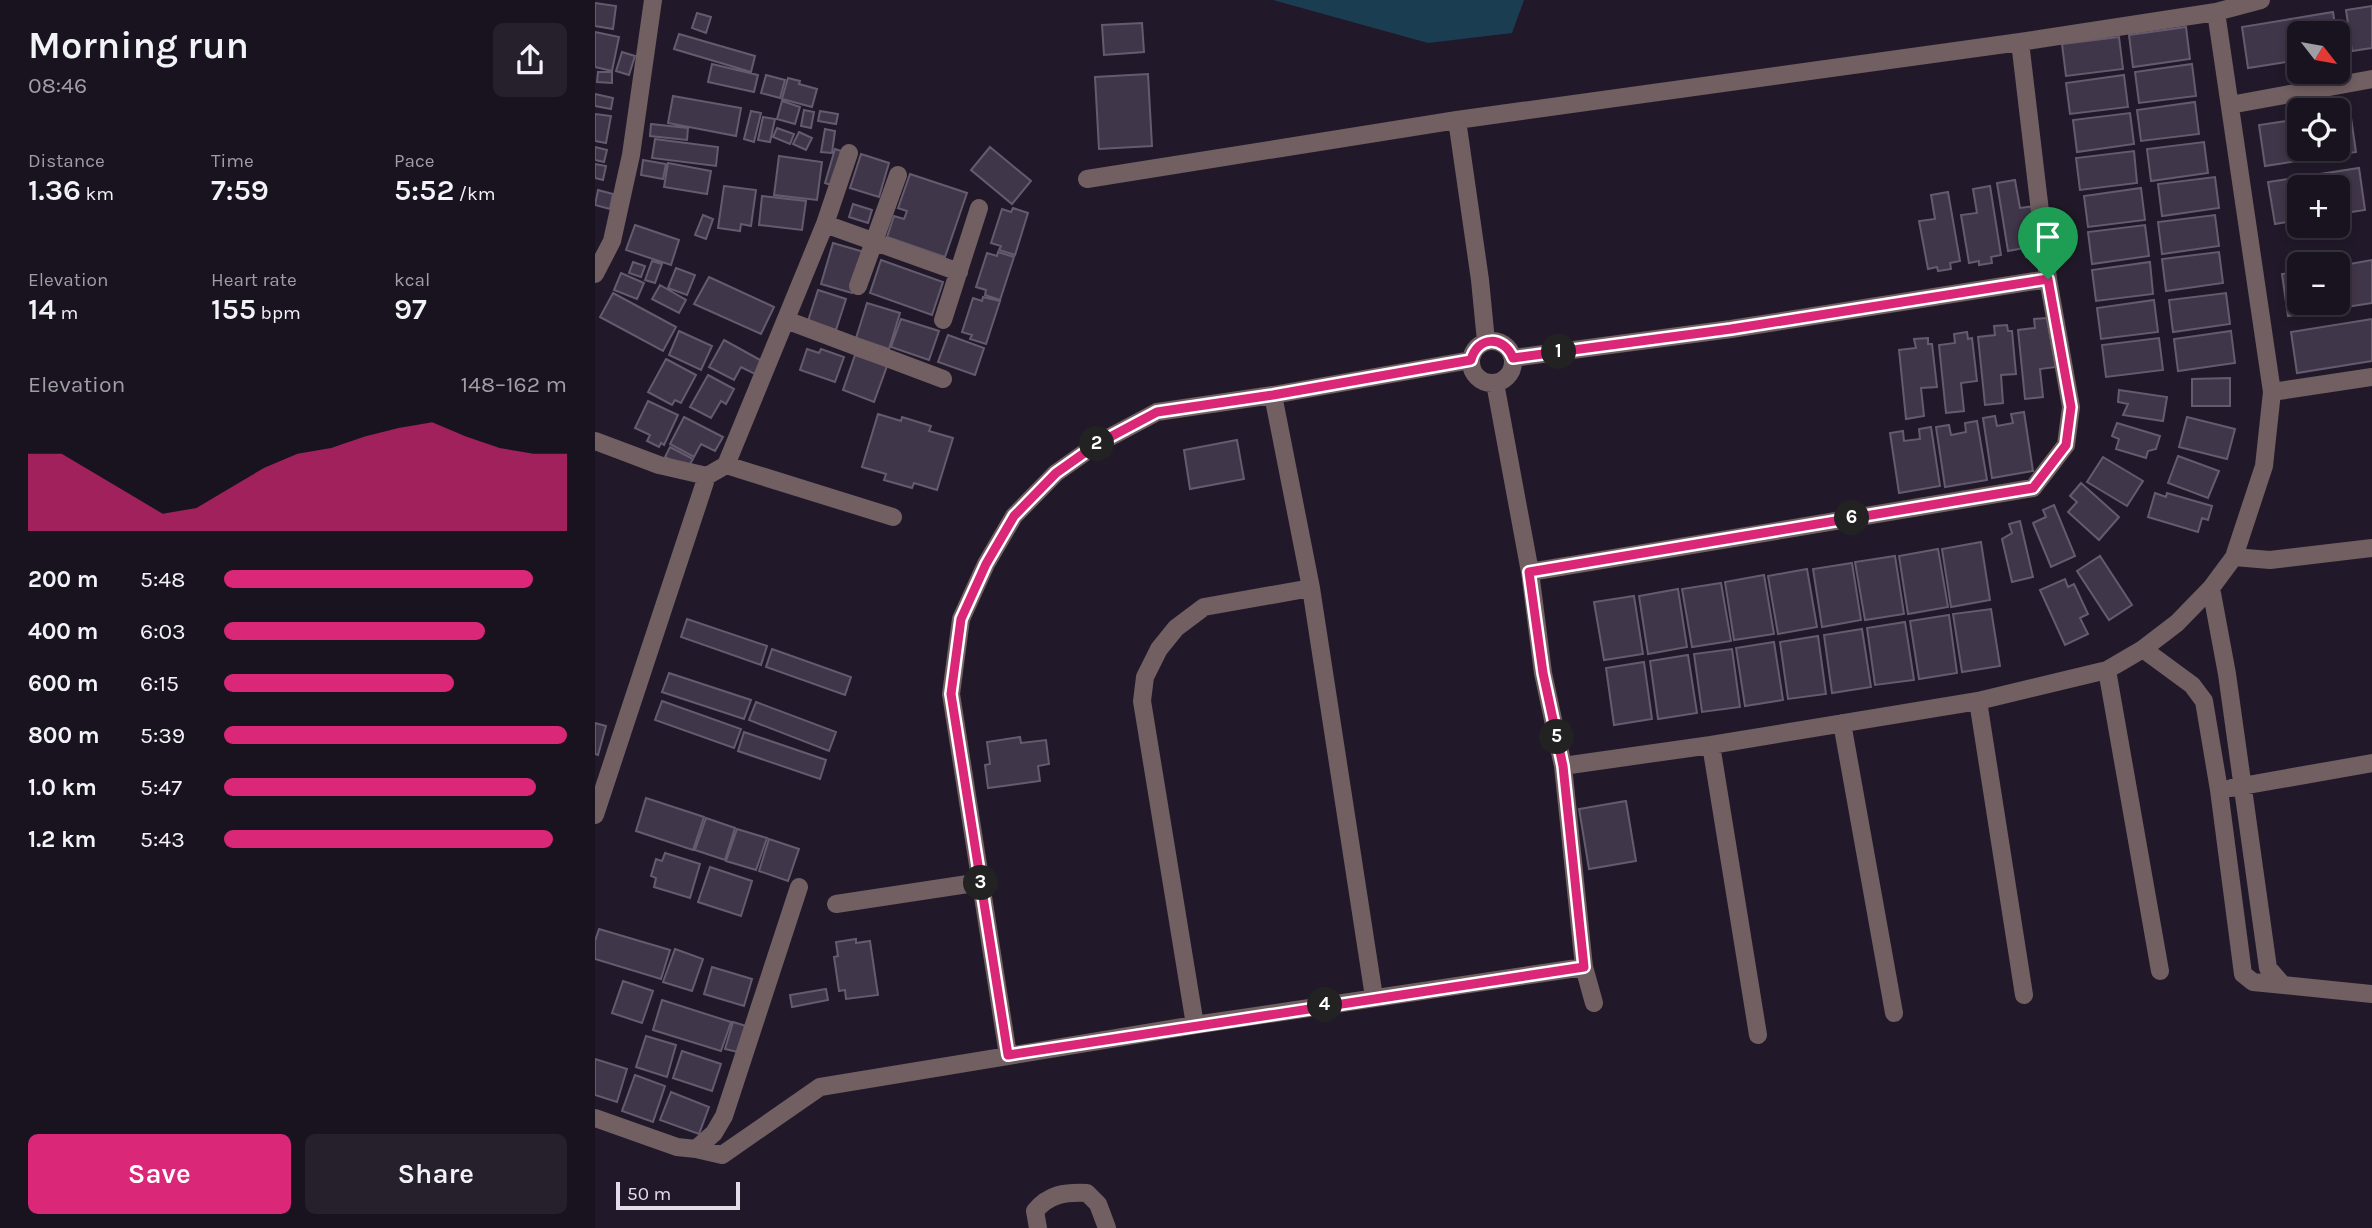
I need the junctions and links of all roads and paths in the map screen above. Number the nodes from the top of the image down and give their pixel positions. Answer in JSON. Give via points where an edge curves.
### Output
{"nodes":[{"id":1,"x":653,"y":0,"type":"edge"},
{"id":2,"x":2261,"y":0,"type":"edge"},
{"id":3,"x":2216,"y":12,"type":"junction"},
{"id":4,"x":2020,"y":42,"type":"junction"},
{"id":5,"x":2372,"y":79,"type":"edge"},
{"id":6,"x":2230,"y":105,"type":"junction"},
{"id":7,"x":1457,"y":120,"type":"junction"},
{"id":8,"x":849,"y":153,"type":"dead end"},
{"id":9,"x":898,"y":175,"type":"dead end"},
{"id":10,"x":1087,"y":179,"type":"dead end"},
{"id":11,"x":979,"y":208,"type":"dead end"},
{"id":12,"x":825,"y":223,"type":"junction"},
{"id":13,"x":875,"y":243,"type":"junction"},
{"id":14,"x":958,"y":272,"type":"junction"},
{"id":15,"x":595,"y":274,"type":"edge"},
{"id":16,"x":2048,"y":279,"type":"junction"},
{"id":17,"x":858,"y":286,"type":"dead end"},
{"id":18,"x":786,"y":320,"type":"junction"},
{"id":19,"x":943,"y":320,"type":"dead end"},
{"id":20,"x":1486,"y":341,"type":"junction"},
{"id":21,"x":1513,"y":358,"type":"junction"},
{"id":22,"x":1471,"y":360,"type":"junction"},
{"id":23,"x":2372,"y":377,"type":"edge"},
{"id":24,"x":943,"y":379,"type":"dead end"},
{"id":25,"x":1495,"y":383,"type":"junction"},
{"id":26,"x":2272,"y":392,"type":"junction"},
{"id":27,"x":1273,"y":395,"type":"junction"},
{"id":28,"x":595,"y":441,"type":"edge"},
{"id":29,"x":726,"y":466,"type":"junction"},
{"id":30,"x":707,"y":476,"type":"junction"},
{"id":31,"x":893,"y":517,"type":"dead end"},
{"id":32,"x":2372,"y":548,"type":"edge"},
{"id":33,"x":2234,"y":557,"type":"junction"},
{"id":34,"x":1529,"y":572,"type":"junction"},
{"id":35,"x":1311,"y":588,"type":"junction"},
{"id":36,"x":2211,"y":588,"type":"junction"},
{"id":37,"x":2143,"y":649,"type":"junction"},
{"id":38,"x":2107,"y":670,"type":"junction"},
{"id":39,"x":1978,"y":701,"type":"junction"},
{"id":40,"x":1842,"y":723,"type":"junction"},
{"id":41,"x":1711,"y":745,"type":"junction"},
{"id":42,"x":2372,"y":763,"type":"edge"},
{"id":43,"x":1563,"y":766,"type":"junction"},
{"id":44,"x":2242,"y":786,"type":"junction"},
{"id":45,"x":2218,"y":790,"type":"junction"},
{"id":46,"x":595,"y":815,"type":"edge"},
{"id":47,"x":981,"y":882,"type":"junction"},
{"id":48,"x":799,"y":887,"type":"dead end"},
{"id":49,"x":836,"y":904,"type":"dead end"},
{"id":50,"x":2259,"y":906,"type":"junction"},
{"id":51,"x":2235,"y":911,"type":"junction"},
{"id":52,"x":1584,"y":967,"type":"junction"},
{"id":53,"x":2161,"y":971,"type":"dead end"},
{"id":54,"x":2282,"y":984,"type":"junction"},
{"id":55,"x":2372,"y":993,"type":"edge"},
{"id":56,"x":2024,"y":995,"type":"dead end"},
{"id":57,"x":1374,"y":997,"type":"junction"},
{"id":58,"x":1594,"y":1003,"type":"dead end"},
{"id":59,"x":1894,"y":1013,"type":"dead end"},
{"id":60,"x":1195,"y":1025,"type":"junction"},
{"id":61,"x":1758,"y":1035,"type":"dead end"},
{"id":62,"x":1008,"y":1055,"type":"junction"},
{"id":63,"x":595,"y":1118,"type":"edge"},
{"id":64,"x":696,"y":1149,"type":"junction"},
{"id":65,"x":1038,"y":1228,"type":"edge"},
{"id":66,"x":1107,"y":1228,"type":"edge"}],
"edges":[{"from":1,"to":15,"type":"street","via":[[631,155],[612,240]]},
{"from":2,"to":3,"type":"street"},
{"from":3,"to":4,"type":"street"},
{"from":3,"to":6,"type":"street"},
{"from":4,"to":7,"type":"street"},
{"from":4,"to":16,"type":"street"},
{"from":5,"to":6,"type":"street"},
{"from":6,"to":26,"type":"street"},
{"from":7,"to":10,"type":"street"},
{"from":7,"to":20,"type":"street"},
{"from":8,"to":12,"type":"street"},
{"from":9,"to":13,"type":"street"},
{"from":11,"to":14,"type":"street"},
{"from":12,"to":13,"type":"street"},
{"from":12,"to":18,"type":"street"},
{"from":13,"to":14,"type":"street"},
{"from":13,"to":17,"type":"street"},
{"from":14,"to":19,"type":"street"},
{"from":16,"to":21,"type":"street"},
{"from":16,"to":34,"type":"street","via":[[2071,407],[2066,445],[2033,488]]},
{"from":18,"to":24,"type":"street"},
{"from":18,"to":29,"type":"street"},
{"from":20,"to":21,"type":"street","via":[[1503,344]]},
{"from":20,"to":22,"type":"street"},
{"from":21,"to":25,"type":"street","via":[[1509,374]]},
{"from":22,"to":25,"type":"street","via":[[1475,374]]},
{"from":22,"to":27,"type":"street"},
{"from":23,"to":26,"type":"street"},
{"from":25,"to":34,"type":"street"},
{"from":26,"to":33,"type":"street","via":[[2264,466]]},
{"from":27,"to":35,"type":"street"},
{"from":27,"to":47,"type":"street","via":[[1157,412],[1097,444],[1056,473],[1014,516],[961,619],[951,694]]},
{"from":28,"to":30,"type":"street","via":[[659,465]]},
{"from":29,"to":30,"type":"street"},
{"from":29,"to":31,"type":"street"},
{"from":30,"to":46,"type":"street"},
{"from":32,"to":33,"type":"street","via":[[2270,560]]},
{"from":33,"to":36,"type":"street"},
{"from":34,"to":43,"type":"street","via":[[1543,673]]},
{"from":35,"to":57,"type":"street"},
{"from":35,"to":60,"type":"street","via":[[1204,607],[1176,628],[1145,677],[1142,701]]},
{"from":36,"to":37,"type":"street"},
{"from":36,"to":44,"type":"street"},
{"from":37,"to":38,"type":"street"},
{"from":37,"to":45,"type":"street","via":[[2192,685],[2204,701]]},
{"from":38,"to":39,"type":"street"},
{"from":38,"to":53,"type":"street"},
{"from":39,"to":40,"type":"street"},
{"from":39,"to":56,"type":"street"},
{"from":40,"to":41,"type":"street"},
{"from":40,"to":59,"type":"street"},
{"from":41,"to":43,"type":"street"},
{"from":41,"to":61,"type":"street"},
{"from":42,"to":44,"type":"street"},
{"from":43,"to":52,"type":"street"},
{"from":44,"to":45,"type":"street"},
{"from":44,"to":50,"type":"street"},
{"from":45,"to":51,"type":"street"},
{"from":47,"to":49,"type":"street"},
{"from":47,"to":62,"type":"street"},
{"from":48,"to":64,"type":"street","via":[[724,1116]]},
{"from":50,"to":51,"type":"street"},
{"from":50,"to":54,"type":"street","via":[[2269,968]]},
{"from":51,"to":54,"type":"street","via":[[2243,974],[2253,982]]},
{"from":52,"to":57,"type":"street"},
{"from":52,"to":58,"type":"street"},
{"from":54,"to":55,"type":"street"},
{"from":57,"to":60,"type":"street"},
{"from":60,"to":62,"type":"street"},
{"from":62,"to":64,"type":"street","via":[[820,1087],[722,1155]]},
{"from":63,"to":64,"type":"street","via":[[677,1147]]},
{"from":65,"to":66,"type":"street","via":[[1035,1211],[1045,1199],[1067,1192],[1087,1193],[1098,1204]]}]}
